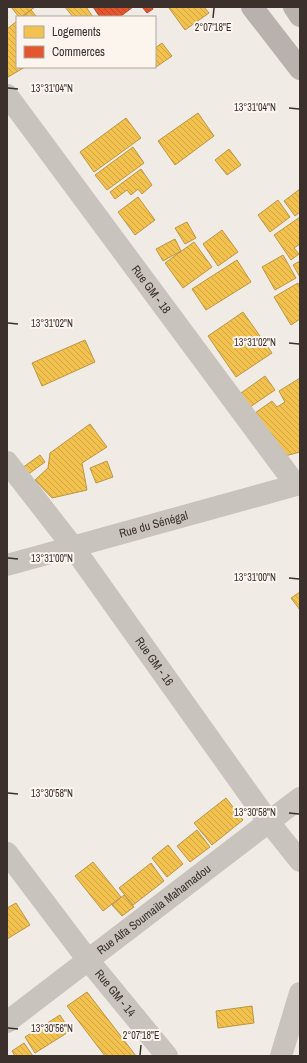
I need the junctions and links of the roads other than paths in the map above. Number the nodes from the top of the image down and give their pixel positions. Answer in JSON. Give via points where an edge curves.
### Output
{"nodes":[{"id":1,"x":252,"y":7,"type":"edge"},
{"id":2,"x":294,"y":7,"type":"edge"},
{"id":3,"x":300,"y":16,"type":"edge"},
{"id":4,"x":300,"y":69,"type":"edge"},
{"id":5,"x":7,"y":95,"type":"edge"},
{"id":6,"x":7,"y":462,"type":"edge"},
{"id":7,"x":298,"y":484,"type":"edge"},
{"id":8,"x":72,"y":547,"type":"junction"},
{"id":9,"x":7,"y":564,"type":"edge"},
{"id":10,"x":300,"y":798,"type":"edge"},
{"id":11,"x":268,"y":821,"type":"junction"},
{"id":12,"x":7,"y":853,"type":"edge"},
{"id":13,"x":300,"y":861,"type":"edge"},
{"id":14,"x":88,"y":960,"type":"junction"},
{"id":15,"x":300,"y":993,"type":"edge"},
{"id":16,"x":7,"y":1022,"type":"edge"},
{"id":17,"x":167,"y":1056,"type":"edge"},
{"id":18,"x":281,"y":1056,"type":"edge"}],
"edges":[{"from":1,"to":4,"type":"main road"},
{"from":2,"to":3,"type":"main road"},
{"from":5,"to":7,"type":"street","name":"Rue GM - 18"},
{"from":6,"to":8,"type":"street","name":"Rue GM - 16"},
{"from":7,"to":8,"type":"street","name":"Rue du Sénégal"},
{"from":8,"to":9,"type":"street","name":"Rue du Sénégal"},
{"from":8,"to":11,"type":"street","name":"Rue GM - 16"},
{"from":10,"to":11,"type":"street","name":"Rue Alfa Soumaila Mahamadou"},
{"from":11,"to":13,"type":"street","name":"Rue GM - 16"},
{"from":11,"to":14,"type":"street","name":"Rue Alfa Soumaila Mahamadou"},
{"from":12,"to":14,"type":"street","name":"Rue GM - 14"},
{"from":14,"to":16,"type":"street","name":"Rue Alfa Soumaila Mahamadou"},
{"from":14,"to":17,"type":"street","name":"Rue GM - 14"},
{"from":15,"to":18,"type":"street"}]}
